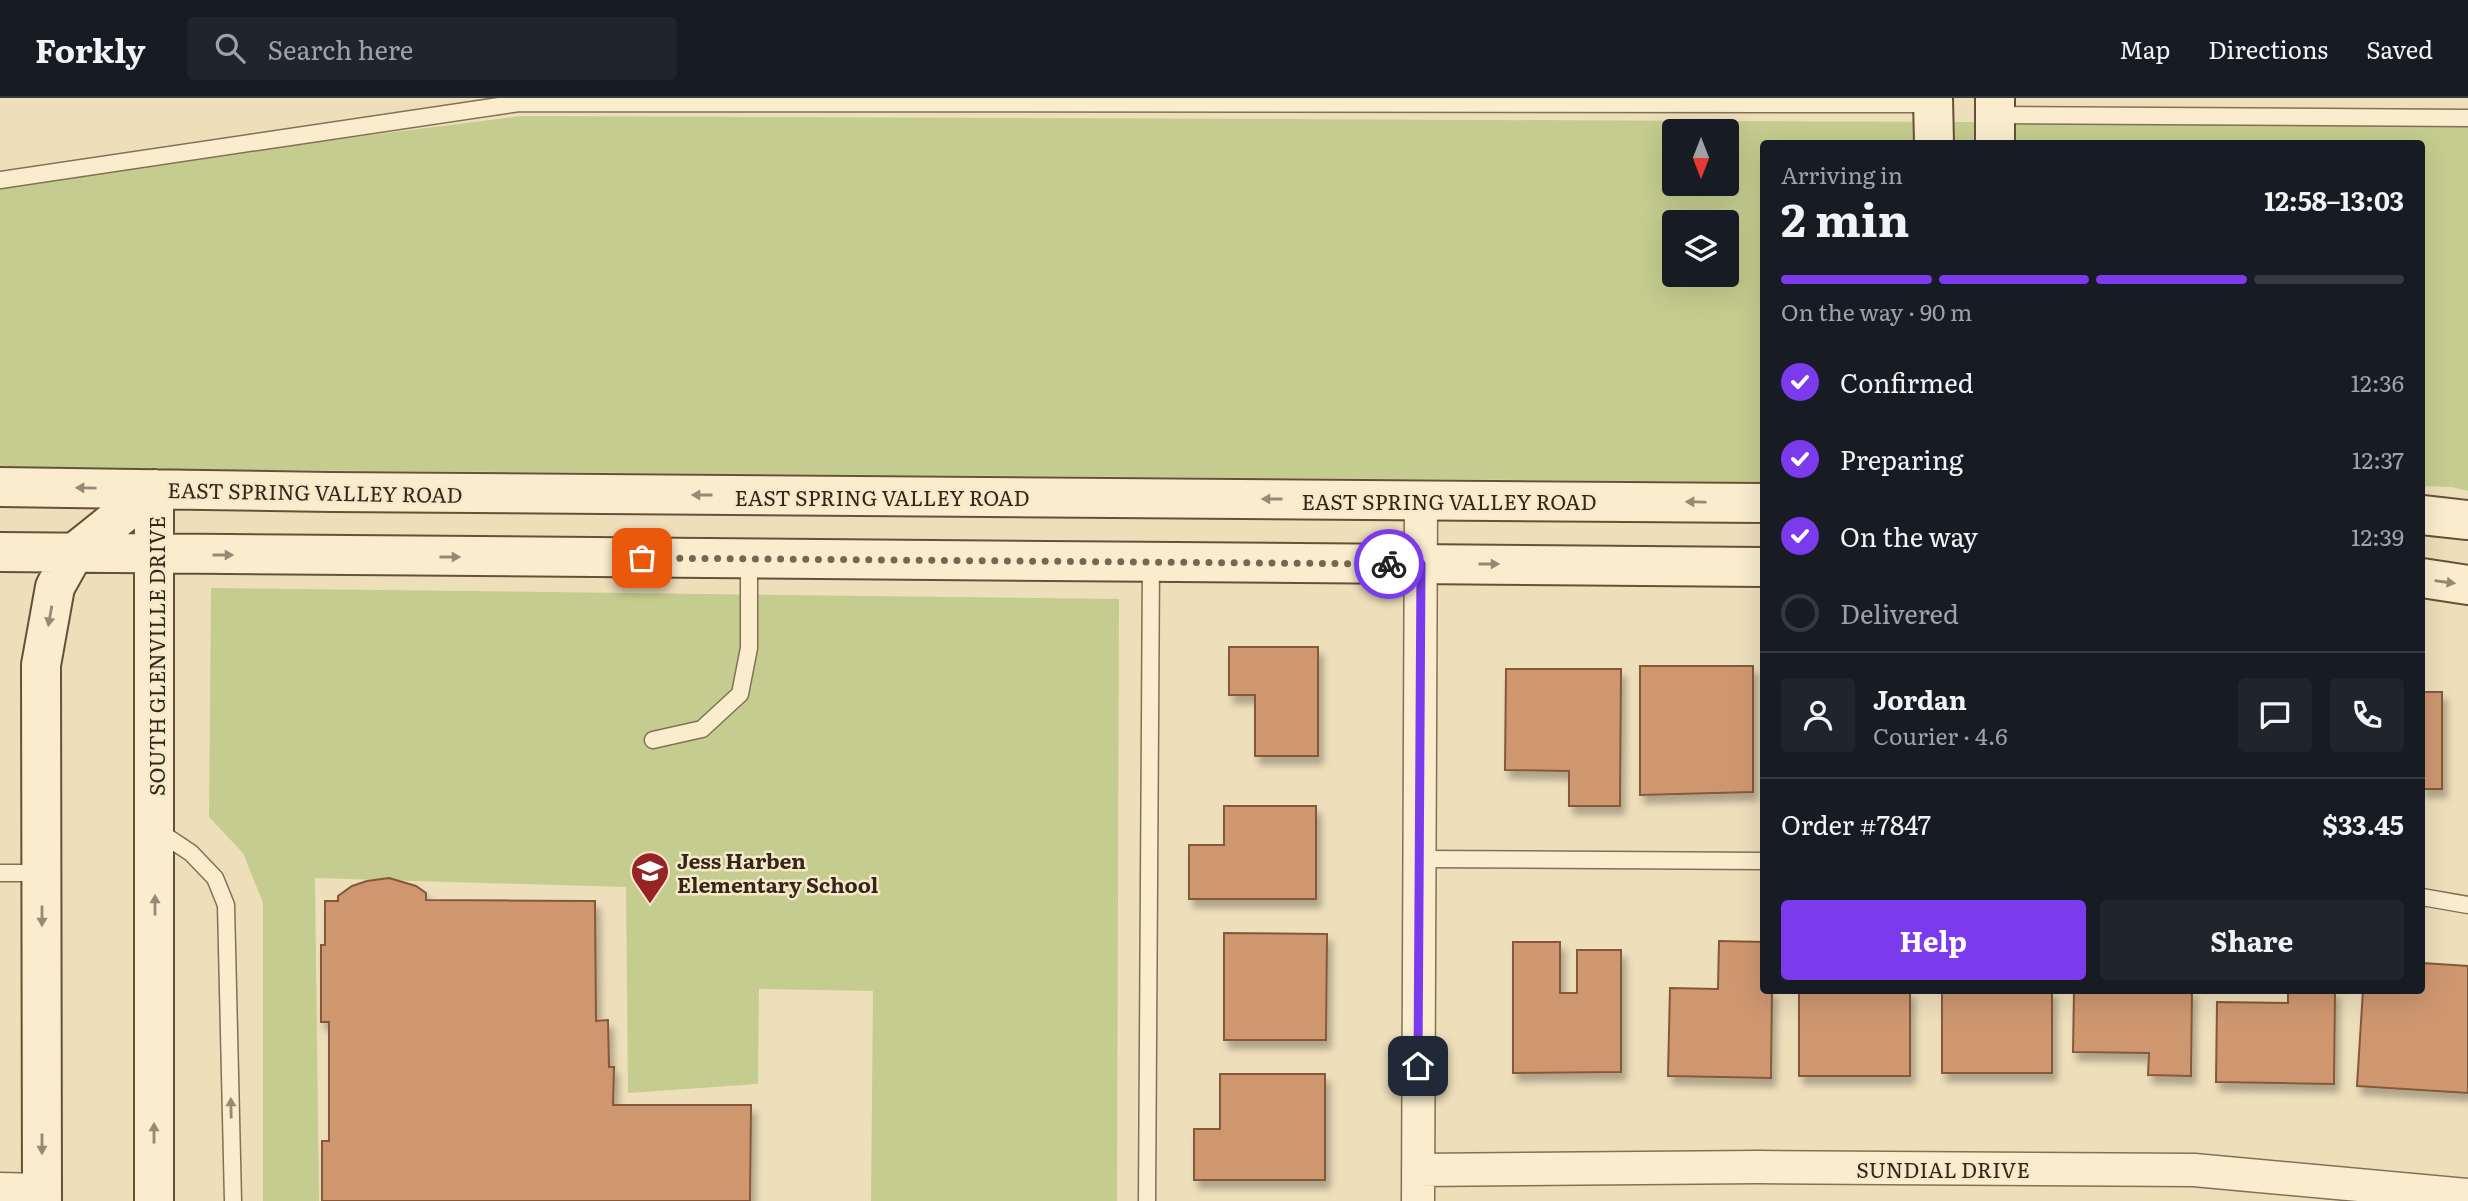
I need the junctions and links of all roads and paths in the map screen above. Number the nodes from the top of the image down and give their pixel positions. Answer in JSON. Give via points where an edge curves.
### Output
{"nodes":[{"id":1,"x":1933,"y":101,"type":"edge"},
{"id":2,"x":2468,"y":118,"type":"edge"},
{"id":3,"x":1995,"y":119,"type":"edge"},
{"id":4,"x":1934,"y":140,"type":"edge"},
{"id":5,"x":0,"y":180,"type":"edge"},
{"id":6,"x":0,"y":487,"type":"edge"},
{"id":7,"x":155,"y":489,"type":"junction"},
{"id":8,"x":1421,"y":500,"type":"junction"},
{"id":9,"x":1760,"y":503,"type":"edge"},
{"id":10,"x":2425,"y":515,"type":"edge"},
{"id":11,"x":2468,"y":520,"type":"edge"},
{"id":12,"x":0,"y":552,"type":"edge"},
{"id":13,"x":74,"y":553,"type":"junction"},
{"id":14,"x":155,"y":555,"type":"junction"},
{"id":15,"x":749,"y":559,"type":"junction"},
{"id":16,"x":1151,"y":562,"type":"junction"},
{"id":17,"x":1421,"y":564,"type":"junction"},
{"id":18,"x":1760,"y":566,"type":"edge"},
{"id":19,"x":2425,"y":578,"type":"edge"},
{"id":20,"x":2468,"y":585,"type":"edge"},
{"id":21,"x":653,"y":740,"type":"dead end"},
{"id":22,"x":155,"y":829,"type":"junction"},
{"id":23,"x":1419,"y":859,"type":"junction"},
{"id":24,"x":1760,"y":861,"type":"edge"},
{"id":25,"x":0,"y":873,"type":"edge"},
{"id":26,"x":42,"y":873,"type":"junction"},
{"id":27,"x":2425,"y":898,"type":"edge"},
{"id":28,"x":2468,"y":905,"type":"edge"},
{"id":29,"x":1418,"y":1170,"type":"junction"},
{"id":30,"x":0,"y":1189,"type":"edge"},
{"id":31,"x":42,"y":1195,"type":"edge"},
{"id":32,"x":2468,"y":1195,"type":"edge"},
{"id":33,"x":154,"y":1201,"type":"edge"},
{"id":34,"x":233,"y":1201,"type":"edge"},
{"id":35,"x":1147,"y":1201,"type":"edge"},
{"id":36,"x":1418,"y":1201,"type":"edge"}],
"edges":[{"from":1,"to":4,"type":"street"},
{"from":1,"to":5,"type":"lane","via":[[519,103]]},
{"from":2,"to":3,"type":"lane"},
{"from":7,"to":6,"type":"street","name":"EAST SPRING VALLEY ROAD","one_way":true},
{"from":8,"to":7,"type":"street","name":"EAST SPRING VALLEY ROAD","one_way":true},
{"from":7,"to":13,"type":"street","name":"SOUTH GLENVILLE DRIVE"},
{"from":7,"to":14,"type":"street","name":"SOUTH GLENVILLE DRIVE"},
{"from":9,"to":8,"type":"street","name":"EAST SPRING VALLEY ROAD","one_way":true},
{"from":8,"to":17,"type":"street"},
{"from":10,"to":11,"type":"street"},
{"from":12,"to":13,"type":"street"},
{"from":13,"to":14,"type":"street"},
{"from":13,"to":26,"type":"street","name":"SOUTH GLENVILLE DRIVE","one_way":true,"via":[[55,587],[41,665]]},
{"from":14,"to":15,"type":"street","one_way":true},
{"from":14,"to":22,"type":"street","name":"SOUTH GLENVILLE DRIVE"},
{"from":15,"to":16,"type":"street"},
{"from":15,"to":21,"type":"lane","via":[[748,648],[740,694],[702,729]]},
{"from":16,"to":17,"type":"street"},
{"from":16,"to":35,"type":"lane"},
{"from":17,"to":18,"type":"street","one_way":true},
{"from":17,"to":23,"type":"street"},
{"from":19,"to":20,"type":"street","one_way":true},
{"from":33,"to":22,"type":"street","name":"SOUTH GLENVILLE DRIVE","one_way":true},
{"from":34,"to":22,"type":"lane","one_way":true,"via":[[226,905],[215,878],[191,853]]},
{"from":23,"to":24,"type":"lane"},
{"from":23,"to":29,"type":"street"},
{"from":25,"to":26,"type":"lane"},
{"from":26,"to":31,"type":"street","name":"SOUTH GLENVILLE DRIVE","one_way":true},
{"from":27,"to":28,"type":"lane"},
{"from":29,"to":32,"type":"street","name":"SUNDIAL DRIVE","via":[[2193,1170]]},
{"from":29,"to":36,"type":"street"},
{"from":30,"to":31,"type":"street"}]}
